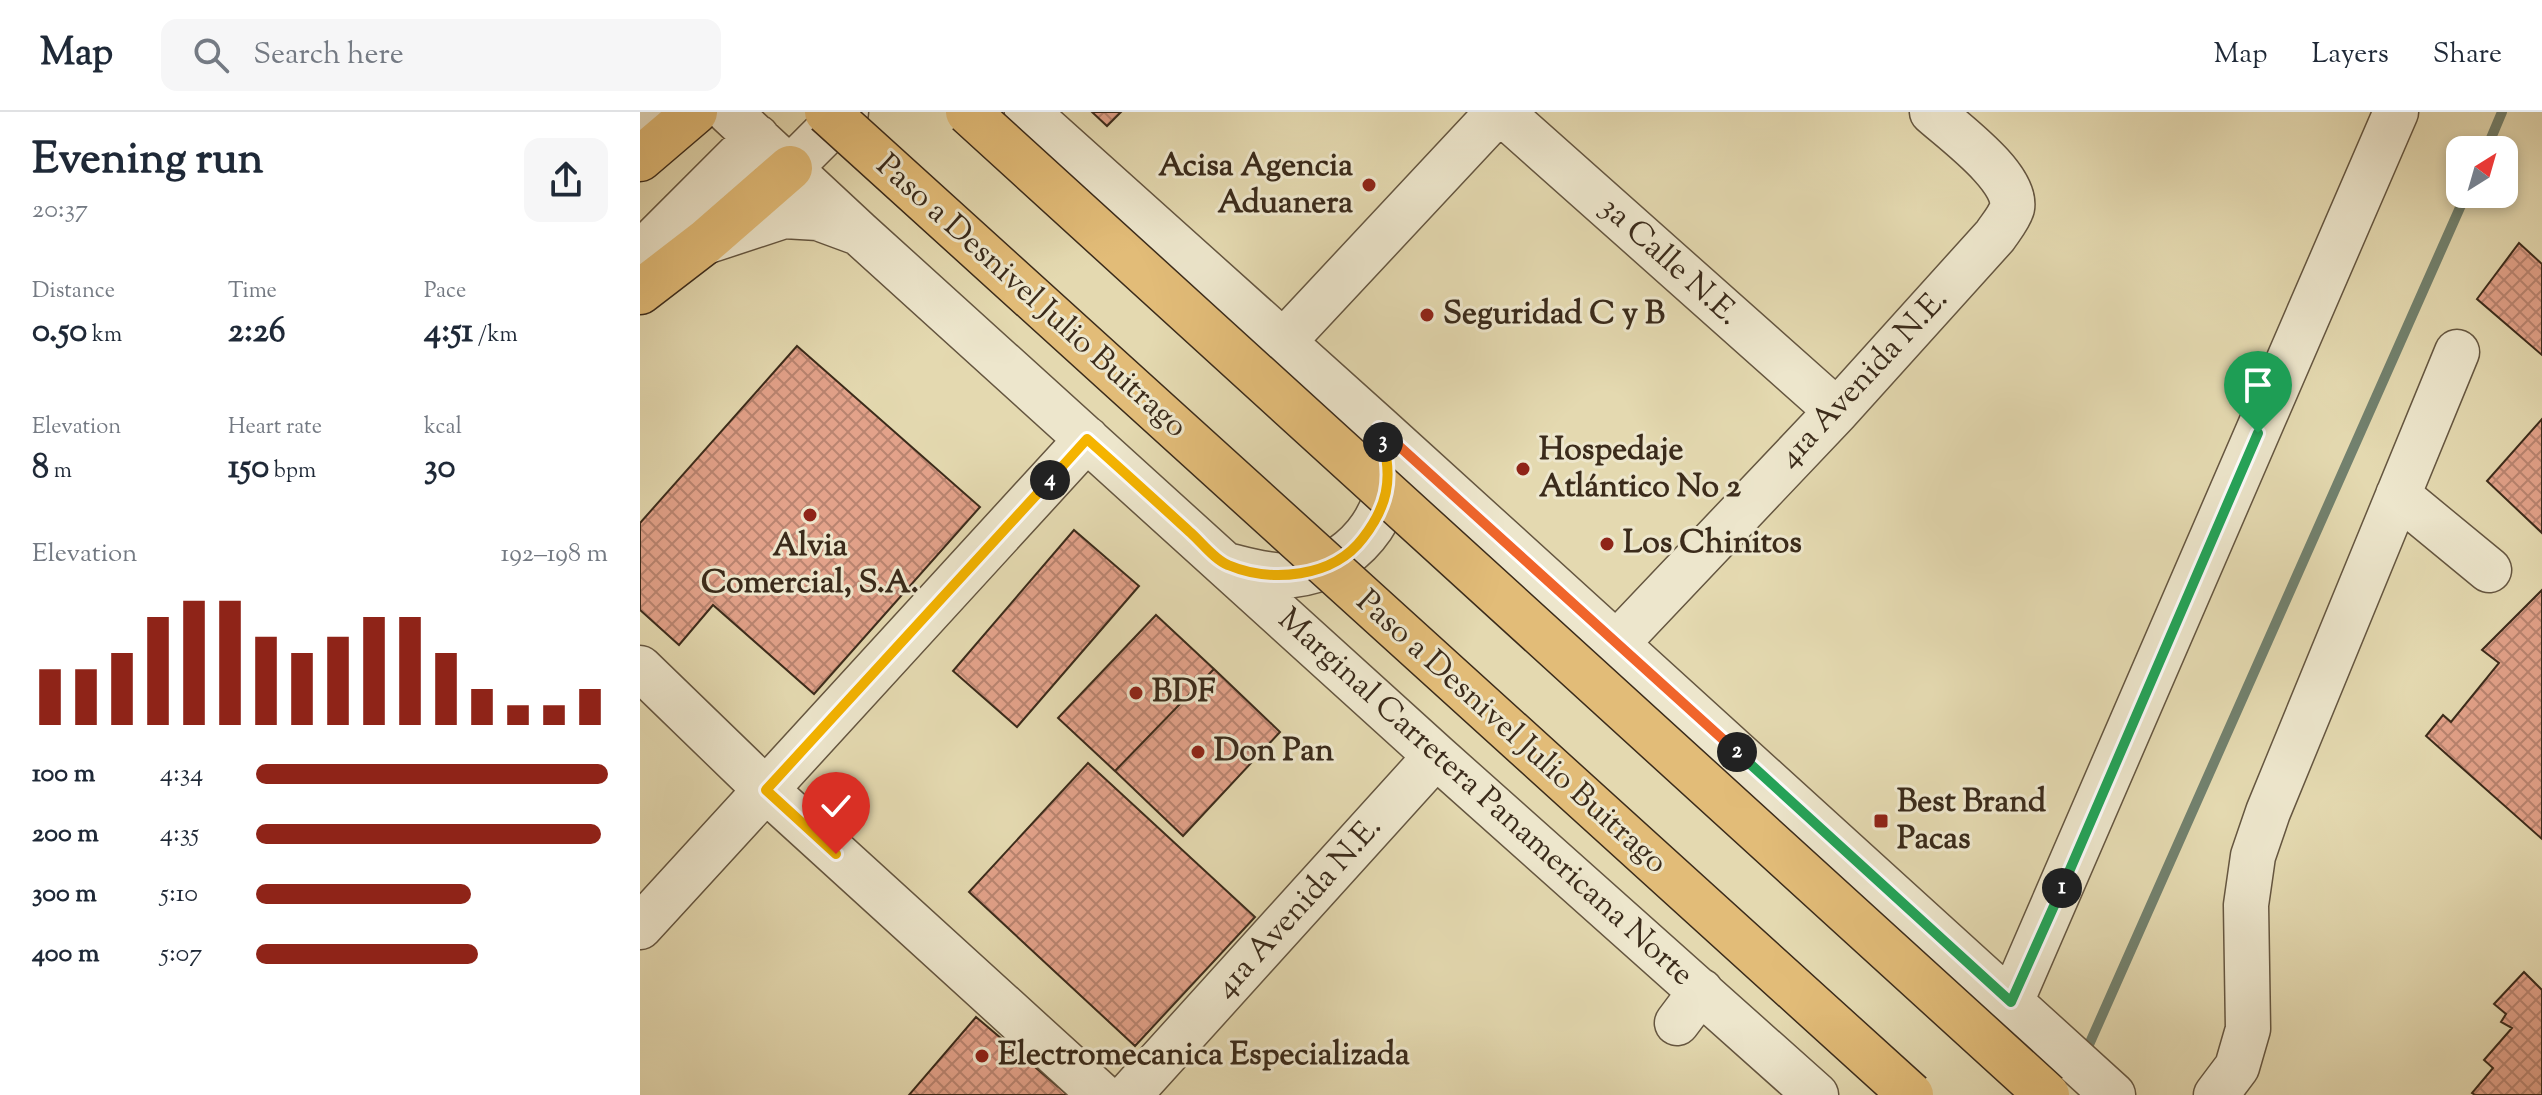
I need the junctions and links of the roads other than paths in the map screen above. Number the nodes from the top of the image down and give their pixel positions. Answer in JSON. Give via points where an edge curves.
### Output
{"nodes":[{"id":1,"x":650,"y":112,"type":"edge"},
{"id":2,"x":695,"y":112,"type":"edge"},
{"id":3,"x":827,"y":112,"type":"edge"},
{"id":4,"x":846,"y":112,"type":"edge"},
{"id":5,"x":968,"y":112,"type":"edge"},
{"id":6,"x":1027,"y":112,"type":"edge"},
{"id":7,"x":1500,"y":112,"type":"edge"},
{"id":8,"x":1932,"y":112,"type":"edge"},
{"id":9,"x":2396,"y":112,"type":"edge"},
{"id":10,"x":743,"y":125,"type":"edge"},
{"id":11,"x":640,"y":151,"type":"edge"},
{"id":12,"x":640,"y":159,"type":"edge"},
{"id":13,"x":790,"y":168,"type":"junction"},
{"id":14,"x":859,"y":233,"type":"junction"},
{"id":15,"x":705,"y":242,"type":"junction"},
{"id":16,"x":640,"y":254,"type":"edge"},
{"id":17,"x":640,"y":292,"type":"edge"},
{"id":18,"x":1284,"y":341,"type":"junction"},
{"id":19,"x":2457,"y":352,"type":"dead end"},
{"id":20,"x":1837,"y":411,"type":"junction"},
{"id":21,"x":1379,"y":428,"type":"junction"},
{"id":22,"x":1087,"y":439,"type":"junction"},
{"id":23,"x":2398,"y":495,"type":"junction"},
{"id":24,"x":1226,"y":565,"type":"junction"},
{"id":25,"x":2489,"y":570,"type":"dead end"},
{"id":26,"x":1617,"y":643,"type":"junction"},
{"id":27,"x":640,"y":668,"type":"edge"},
{"id":28,"x":1436,"y":756,"type":"junction"},
{"id":29,"x":766,"y":790,"type":"junction"},
{"id":30,"x":640,"y":927,"type":"edge"},
{"id":31,"x":2011,"y":1002,"type":"junction"},
{"id":32,"x":2091,"y":1075,"type":"edge"},
{"id":33,"x":1793,"y":1088,"type":"edge"},
{"id":34,"x":1101,"y":1095,"type":"edge"},
{"id":35,"x":1129,"y":1095,"type":"edge"},
{"id":36,"x":1911,"y":1095,"type":"edge"},
{"id":37,"x":2047,"y":1095,"type":"edge"},
{"id":38,"x":2216,"y":1095,"type":"edge"}],
"edges":[{"from":1,"to":11,"type":"street"},
{"from":2,"to":12,"type":"main road"},
{"from":3,"to":36,"type":"main road","name":"Paso a Desnivel Julio Buitrago","bridge":true},
{"from":4,"to":13,"type":"street"},
{"from":5,"to":37,"type":"main road","bridge":true},
{"from":6,"to":18,"type":"street"},
{"from":7,"to":18,"type":"street"},
{"from":7,"to":20,"type":"street","name":"3a Calle N.E."},
{"from":8,"to":20,"type":"street","name":"41a Avenida N.E.","via":[[1999,173],[2012,193],[2012,208],[2003,225]]},
{"from":9,"to":31,"type":"street"},
{"from":10,"to":13,"type":"street","name":"Marginal Carretera Panamericana Norte"},
{"from":10,"to":16,"type":"street"},
{"from":13,"to":14,"type":"street","name":"Marginal Carretera Panamericana Norte"},
{"from":13,"to":15,"type":"main road"},
{"from":14,"to":15,"type":"street","via":[[818,218],[784,216]]},
{"from":14,"to":22,"type":"street","name":"Marginal Carretera Panamericana Norte"},
{"from":15,"to":17,"type":"main road"},
{"from":18,"to":21,"type":"street"},
{"from":19,"to":23,"type":"street"},
{"from":20,"to":26,"type":"street","name":"41a Avenida N.E."},
{"from":21,"to":24,"type":"street","via":[[1388,462],[1388,491],[1358,546],[1336,562],[1296,575]]},
{"from":21,"to":26,"type":"street"},
{"from":22,"to":24,"type":"street","name":"Marginal Carretera Panamericana Norte"},
{"from":22,"to":29,"type":"street"},
{"from":23,"to":25,"type":"street"},
{"from":23,"to":38,"type":"street","via":[[2253,856],[2246,905],[2248,1029],[2237,1067]]},
{"from":24,"to":28,"type":"street","name":"Marginal Carretera Panamericana Norte"},
{"from":26,"to":31,"type":"street"},
{"from":27,"to":29,"type":"street"},
{"from":28,"to":33,"type":"street","name":"Marginal Carretera Panamericana Norte","via":[[1689,1007]]},
{"from":28,"to":35,"type":"street","name":"41a Avenida N.E."},
{"from":29,"to":30,"type":"street"},
{"from":29,"to":34,"type":"street"},
{"from":31,"to":32,"type":"street"}]}
